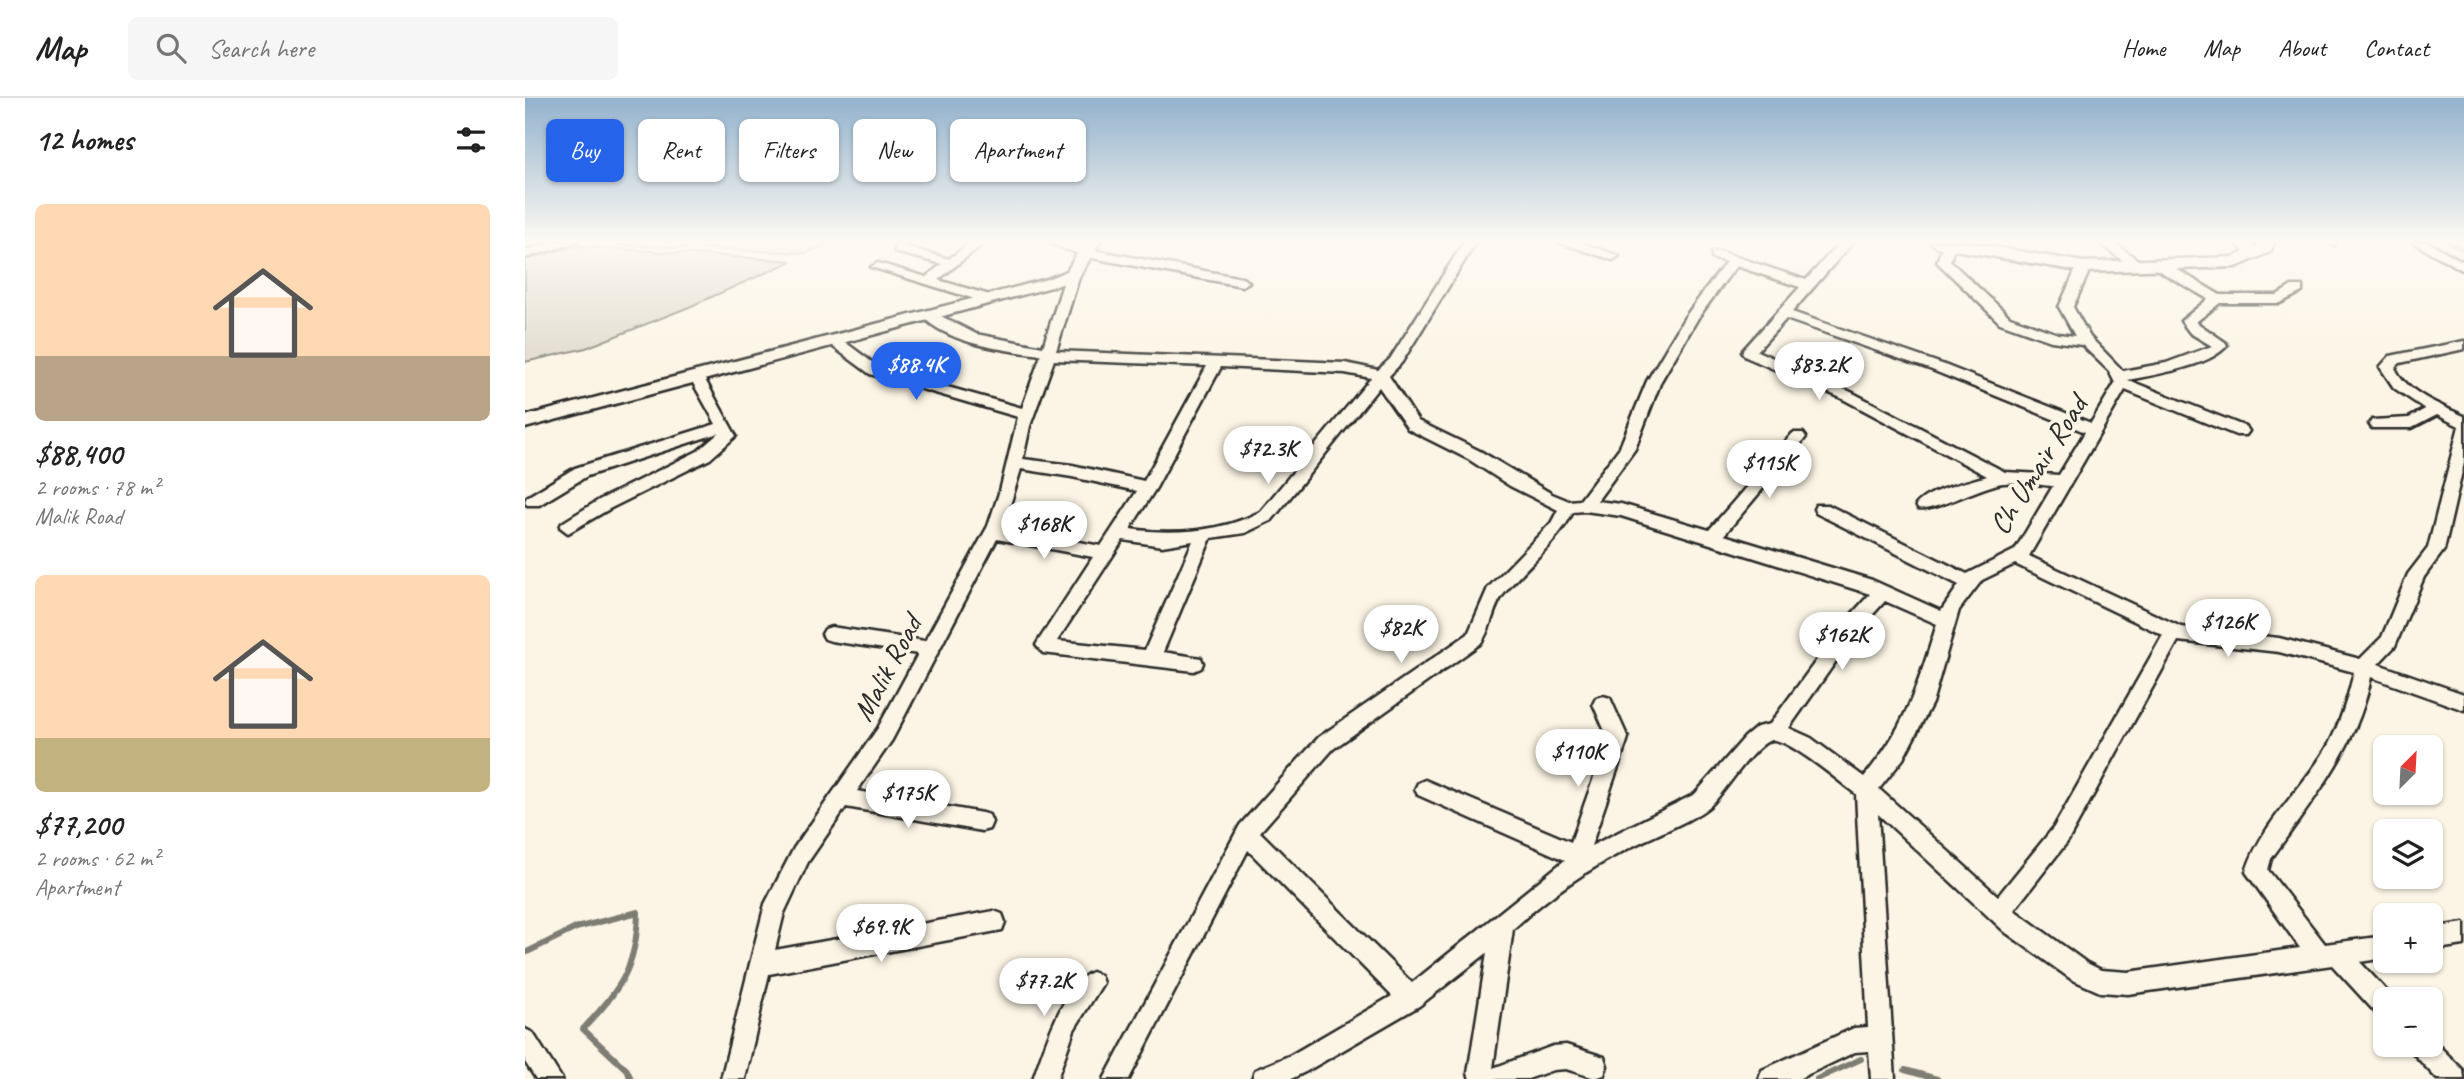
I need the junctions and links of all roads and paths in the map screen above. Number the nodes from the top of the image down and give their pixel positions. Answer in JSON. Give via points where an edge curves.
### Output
{"nodes":[{"id":1,"x":948,"y":288,"type":"edge"},
{"id":2,"x":1026,"y":288,"type":"edge"},
{"id":3,"x":1069,"y":288,"type":"edge"},
{"id":4,"x":1441,"y":288,"type":"edge"},
{"id":5,"x":1713,"y":288,"type":"edge"},
{"id":6,"x":1806,"y":288,"type":"edge"},
{"id":7,"x":1971,"y":288,"type":"edge"},
{"id":8,"x":2075,"y":288,"type":"edge"},
{"id":9,"x":2198,"y":288,"type":"edge"},
{"id":10,"x":2297,"y":289,"type":"dead end"},
{"id":11,"x":988,"y":299,"type":"junction"},
{"id":12,"x":2217,"y":299,"type":"junction"},
{"id":13,"x":1783,"y":313,"type":"junction"},
{"id":14,"x":928,"y":315,"type":"junction"},
{"id":15,"x":833,"y":340,"type":"junction"},
{"id":16,"x":2086,"y":341,"type":"junction"},
{"id":17,"x":2464,"y":345,"type":"edge"},
{"id":18,"x":1049,"y":354,"type":"junction"},
{"id":19,"x":1216,"y":363,"type":"junction"},
{"id":20,"x":1381,"y":374,"type":"junction"},
{"id":21,"x":696,"y":376,"type":"junction"},
{"id":22,"x":2120,"y":380,"type":"junction"},
{"id":23,"x":2437,"y":409,"type":"junction"},
{"id":24,"x":1027,"y":414,"type":"junction"},
{"id":25,"x":525,"y":422,"type":"edge"},
{"id":26,"x":2464,"y":422,"type":"edge"},
{"id":27,"x":2377,"y":424,"type":"dead end"},
{"id":28,"x":725,"y":426,"type":"junction"},
{"id":29,"x":2464,"y":429,"type":"edge"},
{"id":30,"x":2094,"y":430,"type":"junction"},
{"id":31,"x":2241,"y":431,"type":"dead end"},
{"id":32,"x":1798,"y":437,"type":"dead end"},
{"id":33,"x":1014,"y":463,"type":"junction"},
{"id":34,"x":2002,"y":477,"type":"junction"},
{"id":35,"x":2063,"y":481,"type":"junction"},
{"id":36,"x":1148,"y":488,"type":"junction"},
{"id":37,"x":533,"y":501,"type":"dead end"},
{"id":38,"x":1924,"y":505,"type":"dead end"},
{"id":39,"x":1576,"y":506,"type":"junction"},
{"id":40,"x":1822,"y":509,"type":"dead end"},
{"id":41,"x":568,"y":527,"type":"dead end"},
{"id":42,"x":992,"y":532,"type":"junction"},
{"id":43,"x":1118,"y":533,"type":"junction"},
{"id":44,"x":1205,"y":534,"type":"junction"},
{"id":45,"x":1712,"y":538,"type":"junction"},
{"id":46,"x":1104,"y":553,"type":"junction"},
{"id":47,"x":2016,"y":557,"type":"junction"},
{"id":48,"x":1970,"y":583,"type":"junction"},
{"id":49,"x":1882,"y":592,"type":"junction"},
{"id":50,"x":1947,"y":621,"type":"junction"},
{"id":51,"x":2174,"y":632,"type":"junction"},
{"id":52,"x":831,"y":634,"type":"dead end"},
{"id":53,"x":931,"y":649,"type":"junction"},
{"id":54,"x":1151,"y":658,"type":"junction"},
{"id":55,"x":1194,"y":663,"type":"dead end"},
{"id":56,"x":2364,"y":667,"type":"junction"},
{"id":57,"x":2464,"y":702,"type":"edge"},
{"id":58,"x":1603,"y":704,"type":"dead end"},
{"id":59,"x":1776,"y":731,"type":"junction"},
{"id":60,"x":1425,"y":789,"type":"dead end"},
{"id":61,"x":1866,"y":790,"type":"junction"},
{"id":62,"x":842,"y":797,"type":"junction"},
{"id":63,"x":982,"y":822,"type":"dead end"},
{"id":64,"x":1247,"y":832,"type":"junction"},
{"id":65,"x":1575,"y":863,"type":"junction"},
{"id":66,"x":2000,"y":910,"type":"junction"},
{"id":67,"x":994,"y":922,"type":"dead end"},
{"id":68,"x":1503,"y":924,"type":"junction"},
{"id":69,"x":2464,"y":934,"type":"edge"},
{"id":70,"x":2443,"y":937,"type":"edge"},
{"id":71,"x":2373,"y":949,"type":"edge"},
{"id":72,"x":2330,"y":956,"type":"junction"},
{"id":73,"x":761,"y":964,"type":"junction"},
{"id":74,"x":1092,"y":983,"type":"dead end"},
{"id":75,"x":2373,"y":995,"type":"edge"},
{"id":76,"x":1411,"y":998,"type":"junction"},
{"id":77,"x":1882,"y":1038,"type":"junction"},
{"id":78,"x":525,"y":1041,"type":"edge"},
{"id":79,"x":2433,"y":1057,"type":"edge"},
{"id":80,"x":1595,"y":1066,"type":"dead end"},
{"id":81,"x":1485,"y":1078,"type":"edge"},
{"id":82,"x":550,"y":1079,"type":"edge"},
{"id":83,"x":733,"y":1079,"type":"edge"},
{"id":84,"x":1045,"y":1079,"type":"edge"},
{"id":85,"x":1116,"y":1079,"type":"edge"},
{"id":86,"x":1264,"y":1079,"type":"edge"},
{"id":87,"x":1771,"y":1079,"type":"edge"},
{"id":88,"x":1883,"y":1079,"type":"edge"},
{"id":89,"x":2454,"y":1079,"type":"edge"}],
"edges":[{"from":1,"to":11,"type":"street"},
{"from":2,"to":11,"type":"street"},
{"from":3,"to":18,"type":"street","name":"Malik Road"},
{"from":4,"to":20,"type":"street","via":[[1395,362]]},
{"from":5,"to":39,"type":"street","via":[[1654,381],[1620,460]]},
{"from":6,"to":13,"type":"street"},
{"from":7,"to":16,"type":"street","via":[[2005,320],[2056,338]]},
{"from":8,"to":16,"type":"street","name":"Ch Umair Road","via":[[2066,307]]},
{"from":9,"to":12,"type":"street"},
{"from":10,"to":12,"type":"street","via":[[2280,299]]},
{"from":11,"to":14,"type":"street"},
{"from":12,"to":22,"type":"street","via":[[2187,321],[2217,342],[2216,350]]},
{"from":13,"to":30,"type":"street","via":[[1937,367]]},
{"from":13,"to":34,"type":"street","via":[[1751,354],[1846,395]]},
{"from":14,"to":15,"type":"street"},
{"from":14,"to":18,"type":"street","via":[[993,344]]},
{"from":15,"to":21,"type":"street"},
{"from":15,"to":24,"type":"street","via":[[875,372]]},
{"from":16,"to":22,"type":"street","name":"Ch Umair Road"},
{"from":17,"to":23,"type":"street","via":[[2395,359],[2387,367],[2395,383]]},
{"from":18,"to":19,"type":"street"},
{"from":18,"to":24,"type":"street","name":"Malik Road"},
{"from":19,"to":20,"type":"street","via":[[1345,368]]},
{"from":19,"to":36,"type":"street"},
{"from":20,"to":39,"type":"street","via":[[1413,425],[1474,454],[1515,482]]},
{"from":20,"to":44,"type":"street","via":[[1266,516],[1245,527]]},
{"from":21,"to":25,"type":"street"},
{"from":21,"to":28,"type":"street"},
{"from":22,"to":30,"type":"street","name":"Ch Umair Road"},
{"from":22,"to":31,"type":"street"},
{"from":23,"to":26,"type":"street"},
{"from":23,"to":27,"type":"street","via":[[2412,423]]},
{"from":24,"to":33,"type":"street","name":"Malik Road"},
{"from":28,"to":37,"type":"street","via":[[581,472]]},
{"from":28,"to":41,"type":"street","via":[[728,436],[704,455]]},
{"from":29,"to":56,"type":"street","via":[[2436,550],[2417,574],[2389,642]]},
{"from":30,"to":35,"type":"street","name":"Ch Umair Road"},
{"from":32,"to":45,"type":"street"},
{"from":33,"to":36,"type":"street"},
{"from":33,"to":42,"type":"street","name":"Malik Road"},
{"from":34,"to":35,"type":"street"},
{"from":34,"to":38,"type":"street"},
{"from":35,"to":47,"type":"street","name":"Ch Umair Road"},
{"from":36,"to":43,"type":"street"},
{"from":39,"to":45,"type":"street","via":[[1621,510]]},
{"from":39,"to":64,"type":"street","via":[[1493,593],[1488,618],[1474,639],[1326,743]]},
{"from":40,"to":48,"type":"street"},
{"from":42,"to":46,"type":"street"},
{"from":42,"to":53,"type":"street","name":"Malik Road"},
{"from":43,"to":44,"type":"street","via":[[1163,540]]},
{"from":43,"to":46,"type":"street"},
{"from":44,"to":54,"type":"street"},
{"from":45,"to":49,"type":"street"},
{"from":46,"to":54,"type":"street","via":[[1045,645]]},
{"from":47,"to":48,"type":"street","name":"Ch Umair Road","via":[[1976,575]]},
{"from":47,"to":51,"type":"street"},
{"from":48,"to":50,"type":"street","name":"Ch Umair Road"},
{"from":49,"to":50,"type":"street"},
{"from":49,"to":59,"type":"street","via":[[1849,629]]},
{"from":50,"to":61,"type":"street","name":"Ch Umair Road","via":[[1922,703],[1896,753]]},
{"from":51,"to":56,"type":"street","via":[[2279,645]]},
{"from":51,"to":66,"type":"street","via":[[2061,834]]},
{"from":52,"to":53,"type":"street"},
{"from":53,"to":62,"type":"street","name":"Malik Road","via":[[885,734]]},
{"from":54,"to":55,"type":"street"},
{"from":56,"to":57,"type":"street"},
{"from":56,"to":72,"type":"street","via":[[2357,702],[2336,750],[2262,855],[2257,872]]},
{"from":58,"to":65,"type":"street","via":[[1618,738]]},
{"from":59,"to":61,"type":"street","via":[[1804,744]]},
{"from":59,"to":65,"type":"street","via":[[1764,733],[1752,743],[1702,800]]},
{"from":60,"to":65,"type":"street"},
{"from":61,"to":66,"type":"street"},
{"from":61,"to":77,"type":"street"},
{"from":62,"to":63,"type":"street"},
{"from":62,"to":73,"type":"street","name":"Malik Road","via":[[801,855],[773,911]]},
{"from":64,"to":76,"type":"street"},
{"from":64,"to":85,"type":"street"},
{"from":65,"to":68,"type":"street"},
{"from":66,"to":72,"type":"street","via":[[2035,940],[2100,981],[2128,984]]},
{"from":67,"to":73,"type":"street"},
{"from":68,"to":76,"type":"street"},
{"from":68,"to":81,"type":"street"},
{"from":69,"to":70,"type":"street"},
{"from":71,"to":72,"type":"street"},
{"from":72,"to":75,"type":"street"},
{"from":73,"to":83,"type":"street","name":"Malik Road"},
{"from":74,"to":84,"type":"street","via":[[1065,1023]]},
{"from":76,"to":86,"type":"street"},
{"from":77,"to":87,"type":"street","via":[[1854,1040]]},
{"from":77,"to":88,"type":"street"},
{"from":78,"to":82,"type":"street"},
{"from":79,"to":89,"type":"street"},
{"from":80,"to":81,"type":"street","via":[[1566,1056]]}]}
